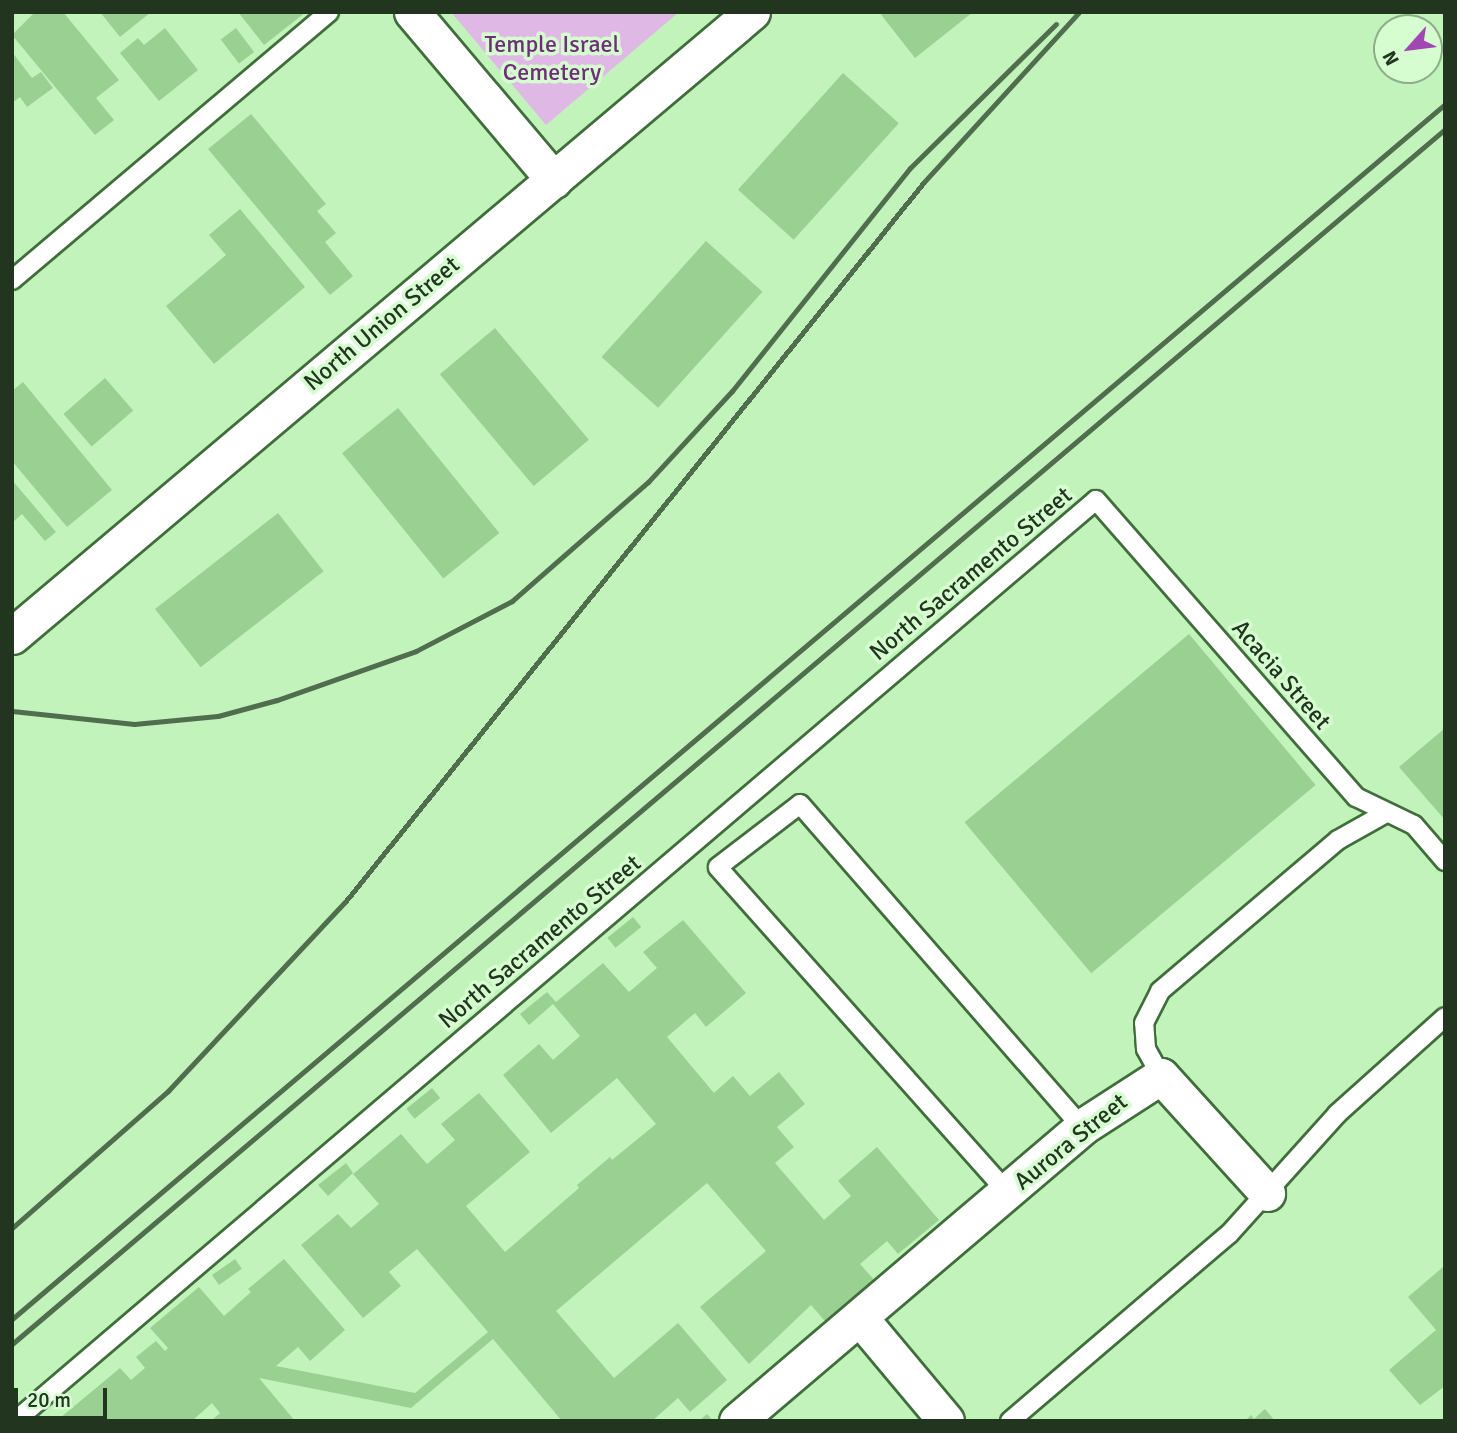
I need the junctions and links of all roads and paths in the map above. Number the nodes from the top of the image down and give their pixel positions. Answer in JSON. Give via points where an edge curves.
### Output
{"nodes":[{"id":1,"x":329,"y":12,"type":"edge"},
{"id":2,"x":412,"y":12,"type":"edge"},
{"id":3,"x":752,"y":12,"type":"edge"},
{"id":4,"x":554,"y":180,"type":"junction"},
{"id":5,"x":12,"y":280,"type":"edge"},
{"id":6,"x":1096,"y":499,"type":"joint"},
{"id":7,"x":12,"y":636,"type":"edge"},
{"id":8,"x":1386,"y":813,"type":"junction"},
{"id":9,"x":1445,"y":861,"type":"edge"},
{"id":10,"x":1445,"y":1017,"type":"edge"},
{"id":11,"x":1161,"y":1076,"type":"junction"},
{"id":12,"x":1082,"y":1128,"type":"junction"},
{"id":13,"x":1007,"y":1193,"type":"junction"},
{"id":14,"x":1267,"y":1193,"type":"junction"},
{"id":15,"x":860,"y":1318,"type":"junction"},
{"id":16,"x":15,"y":1421,"type":"edge"},
{"id":17,"x":737,"y":1421,"type":"edge"},
{"id":18,"x":946,"y":1421,"type":"edge"},
{"id":19,"x":1010,"y":1421,"type":"edge"}],
"edges":[{"from":1,"to":5,"type":"lane"},
{"from":2,"to":4,"type":"street"},
{"from":3,"to":4,"type":"street","name":"North Union Street"},
{"from":4,"to":7,"type":"street","name":"North Union Street"},
{"from":6,"to":8,"type":"lane","name":"Acacia Street","via":[[1356,797]]},
{"from":6,"to":16,"type":"lane","name":"North Sacramento Street"},
{"from":8,"to":9,"type":"lane","name":"Acacia Street","via":[[1414,825]]},
{"from":8,"to":11,"type":"lane","via":[[1338,840],[1160,991],[1144,1023],[1146,1049]]},
{"from":10,"to":14,"type":"lane","via":[[1337,1114]]},
{"from":11,"to":12,"type":"street","name":"Aurora Street"},
{"from":11,"to":14,"type":"street"},
{"from":12,"to":13,"type":"street","name":"Aurora Street"},
{"from":12,"to":13,"type":"lane","via":[[800,804],[718,867]]},
{"from":13,"to":15,"type":"street","name":"Aurora Street"},
{"from":14,"to":19,"type":"lane","via":[[1230,1233]]},
{"from":15,"to":17,"type":"street","name":"Aurora Street"},
{"from":15,"to":18,"type":"street"}]}
